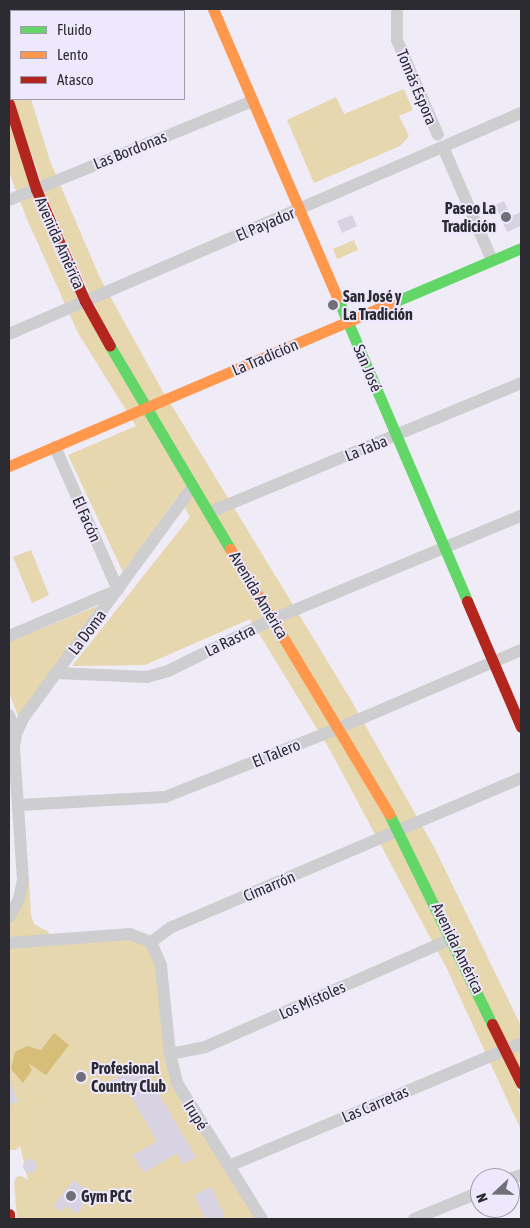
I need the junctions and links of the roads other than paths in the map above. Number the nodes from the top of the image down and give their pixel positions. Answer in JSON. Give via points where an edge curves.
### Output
{"nodes":[{"id":1,"x":213,"y":9,"type":"edge"},
{"id":2,"x":397,"y":9,"type":"edge"},
{"id":3,"x":253,"y":101,"type":"junction"},
{"id":4,"x":9,"y":104,"type":"edge"},
{"id":5,"x":521,"y":113,"type":"edge"},
{"id":6,"x":440,"y":141,"type":"junction"},
{"id":7,"x":36,"y":188,"type":"junction"},
{"id":8,"x":9,"y":200,"type":"edge"},
{"id":9,"x":299,"y":209,"type":"junction"},
{"id":10,"x":520,"y":250,"type":"edge"},
{"id":11,"x":492,"y":260,"type":"junction"},
{"id":12,"x":85,"y":301,"type":"junction"},
{"id":13,"x":348,"y":321,"type":"junction"},
{"id":14,"x":9,"y":334,"type":"edge"},
{"id":15,"x":521,"y":383,"type":"edge"},
{"id":16,"x":146,"y":409,"type":"junction"},
{"id":17,"x":396,"y":436,"type":"junction"},
{"id":18,"x":55,"y":447,"type":"junction"},
{"id":19,"x":9,"y":466,"type":"edge"},
{"id":20,"x":194,"y":486,"type":"junction"},
{"id":21,"x":210,"y":512,"type":"junction"},
{"id":22,"x":521,"y":516,"type":"edge"},
{"id":23,"x":445,"y":549,"type":"junction"},
{"id":24,"x":118,"y":590,"type":"junction"},
{"id":25,"x":273,"y":619,"type":"junction"},
{"id":26,"x":9,"y":636,"type":"edge"},
{"id":27,"x":521,"y":650,"type":"edge"},
{"id":28,"x":493,"y":662,"type":"junction"},
{"id":29,"x":56,"y":673,"type":"junction"},
{"id":30,"x":9,"y":715,"type":"edge"},
{"id":31,"x":521,"y":727,"type":"edge"},
{"id":32,"x":339,"y":728,"type":"junction"},
{"id":33,"x":16,"y":734,"type":"junction"},
{"id":34,"x":12,"y":772,"type":"edge"},
{"id":35,"x":521,"y":778,"type":"edge"},
{"id":36,"x":19,"y":805,"type":"junction"},
{"id":37,"x":399,"y":831,"type":"junction"},
{"id":38,"x":9,"y":917,"type":"edge"},
{"id":39,"x":453,"y":938,"type":"junction"},
{"id":40,"x":152,"y":942,"type":"junction"},
{"id":41,"x":9,"y":943,"type":"edge"},
{"id":42,"x":521,"y":1043,"type":"edge"},
{"id":43,"x":507,"y":1049,"type":"junction"},
{"id":44,"x":170,"y":1054,"type":"junction"},
{"id":45,"x":521,"y":1083,"type":"edge"},
{"id":46,"x":228,"y":1166,"type":"junction"},
{"id":47,"x":470,"y":1196,"type":"edge"},
{"id":48,"x":9,"y":1214,"type":"edge"},
{"id":49,"x":9,"y":1219,"type":"edge"},
{"id":50,"x":262,"y":1219,"type":"edge"},
{"id":51,"x":414,"y":1219,"type":"edge"}],
"edges":[{"from":1,"to":3,"type":"street","name":"San José"},
{"from":2,"to":6,"type":"street","name":"Tomás Espora","via":[[397,40]]},
{"from":3,"to":7,"type":"street","name":"Las Bordonas"},
{"from":3,"to":9,"type":"street","name":"San José"},
{"from":4,"to":7,"type":"street","name":"Avenida América"},
{"from":5,"to":6,"type":"street","name":"El Payador"},
{"from":6,"to":9,"type":"street","name":"El Payador"},
{"from":6,"to":11,"type":"street","name":"Tomás Espora"},
{"from":7,"to":8,"type":"street","name":"Las Bordonas"},
{"from":7,"to":12,"type":"street","name":"Avenida América"},
{"from":9,"to":12,"type":"street","name":"El Payador"},
{"from":9,"to":13,"type":"street","name":"San José"},
{"from":10,"to":11,"type":"street","name":"La Tradición"},
{"from":11,"to":13,"type":"street","name":"La Tradición"},
{"from":12,"to":14,"type":"street","name":"El Payador"},
{"from":12,"to":16,"type":"street","name":"Avenida América"},
{"from":13,"to":16,"type":"street","name":"La Tradición"},
{"from":13,"to":17,"type":"street","name":"San José"},
{"from":15,"to":17,"type":"street","name":"La Taba"},
{"from":16,"to":18,"type":"street","name":"La Tradición"},
{"from":16,"to":20,"type":"street","name":"Avenida América"},
{"from":17,"to":21,"type":"street","name":"La Taba"},
{"from":17,"to":23,"type":"street","name":"San José"},
{"from":18,"to":19,"type":"street","name":"La Tradición"},
{"from":18,"to":24,"type":"street","name":"El Facón"},
{"from":20,"to":21,"type":"street","name":"Avenida América"},
{"from":20,"to":24,"type":"street"},
{"from":21,"to":25,"type":"street","name":"Avenida América"},
{"from":22,"to":23,"type":"street","name":"La Rastra"},
{"from":23,"to":25,"type":"street","name":"La Rastra"},
{"from":23,"to":28,"type":"street","name":"San José"},
{"from":24,"to":26,"type":"street"},
{"from":24,"to":29,"type":"street","name":"La Doma"},
{"from":25,"to":29,"type":"street","name":"La Rastra","via":[[168,671],[147,677]]},
{"from":25,"to":32,"type":"street","name":"Avenida América"},
{"from":27,"to":28,"type":"street","name":"El Talero"},
{"from":28,"to":31,"type":"street","name":"San José"},
{"from":28,"to":32,"type":"street","name":"El Talero"},
{"from":29,"to":33,"type":"street","via":[[24,717]]},
{"from":30,"to":33,"type":"street"},
{"from":32,"to":36,"type":"street","name":"El Talero","via":[[165,797]]},
{"from":32,"to":37,"type":"street","name":"Avenida América"},
{"from":33,"to":34,"type":"street"},
{"from":34,"to":36,"type":"street"},
{"from":35,"to":37,"type":"street","name":"Cimarrón"},
{"from":36,"to":38,"type":"street","via":[[23,880],[19,899]]},
{"from":37,"to":39,"type":"street","name":"Avenida América"},
{"from":37,"to":40,"type":"street","name":"Cimarrón","via":[[172,927]]},
{"from":39,"to":43,"type":"street","name":"Avenida América"},
{"from":39,"to":44,"type":"street","name":"Los Mistoles","via":[[205,1047]]},
{"from":40,"to":41,"type":"street","via":[[130,934]]},
{"from":40,"to":44,"type":"street","name":"Irupé","via":[[162,966]]},
{"from":42,"to":43,"type":"street","name":"Las Carretas"},
{"from":43,"to":45,"type":"street","name":"Avenida América"},
{"from":43,"to":46,"type":"street","name":"Las Carretas"},
{"from":44,"to":46,"type":"street","name":"Irupé","via":[[183,1094]]},
{"from":46,"to":50,"type":"street","name":"Irupé"},
{"from":47,"to":51,"type":"street"},
{"from":48,"to":49,"type":"street"}]}
